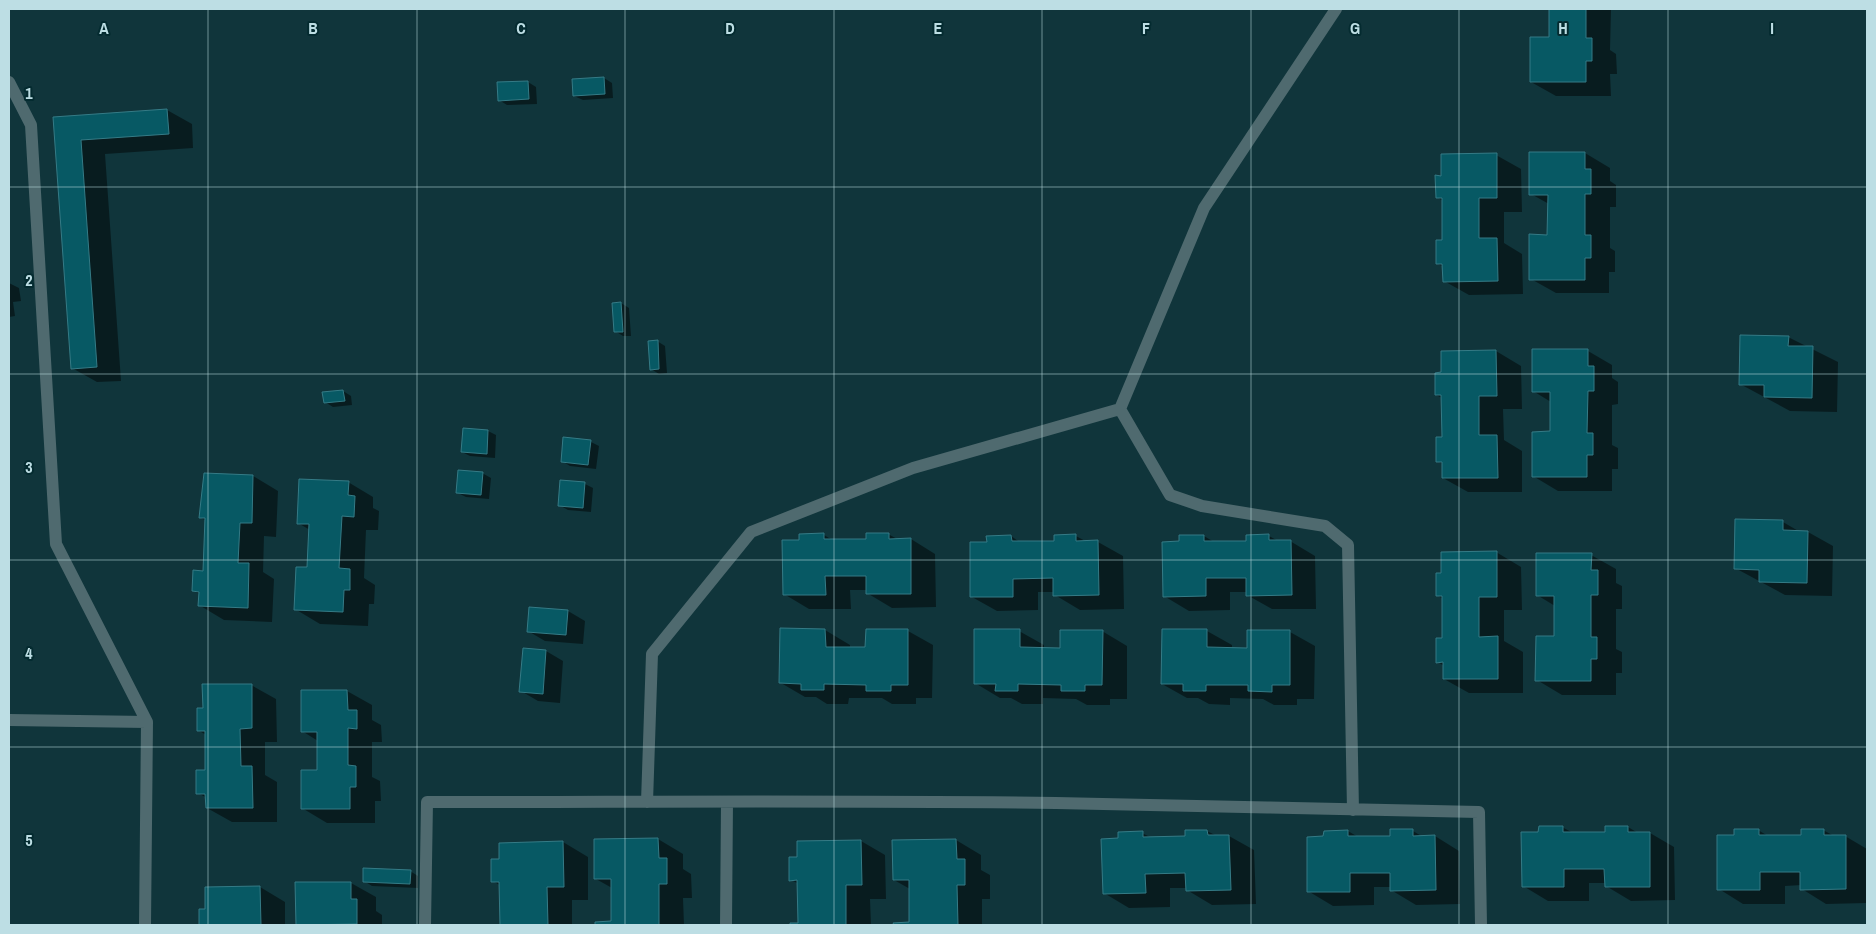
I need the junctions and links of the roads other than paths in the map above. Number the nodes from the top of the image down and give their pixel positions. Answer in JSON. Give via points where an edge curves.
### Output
{"nodes":[{"id":1,"x":1336,"y":9,"type":"edge"},
{"id":2,"x":9,"y":82,"type":"edge"},
{"id":3,"x":1120,"y":409,"type":"junction"},
{"id":4,"x":9,"y":720,"type":"edge"},
{"id":5,"x":147,"y":722,"type":"junction"},
{"id":6,"x":647,"y":802,"type":"junction"},
{"id":7,"x":727,"y":802,"type":"junction"},
{"id":8,"x":1353,"y":810,"type":"junction"},
{"id":9,"x":145,"y":925,"type":"edge"},
{"id":10,"x":426,"y":925,"type":"edge"},
{"id":11,"x":726,"y":925,"type":"edge"},
{"id":12,"x":1481,"y":925,"type":"edge"}],
"edges":[{"from":1,"to":3,"type":"street","via":[[1204,208]]},
{"from":2,"to":5,"type":"street","via":[[31,125],[56,544]]},
{"from":3,"to":6,"type":"street","via":[[913,468],[751,532],[652,654]]},
{"from":3,"to":8,"type":"street","via":[[1170,495],[1202,506],[1325,526],[1348,545]]},
{"from":4,"to":5,"type":"street"},
{"from":5,"to":9,"type":"street"},
{"from":6,"to":7,"type":"street"},
{"from":6,"to":10,"type":"street","via":[[427,802]]},
{"from":7,"to":8,"type":"street","via":[[1057,803]]},
{"from":7,"to":11,"type":"street"},
{"from":8,"to":12,"type":"street","via":[[1479,812]]}]}
